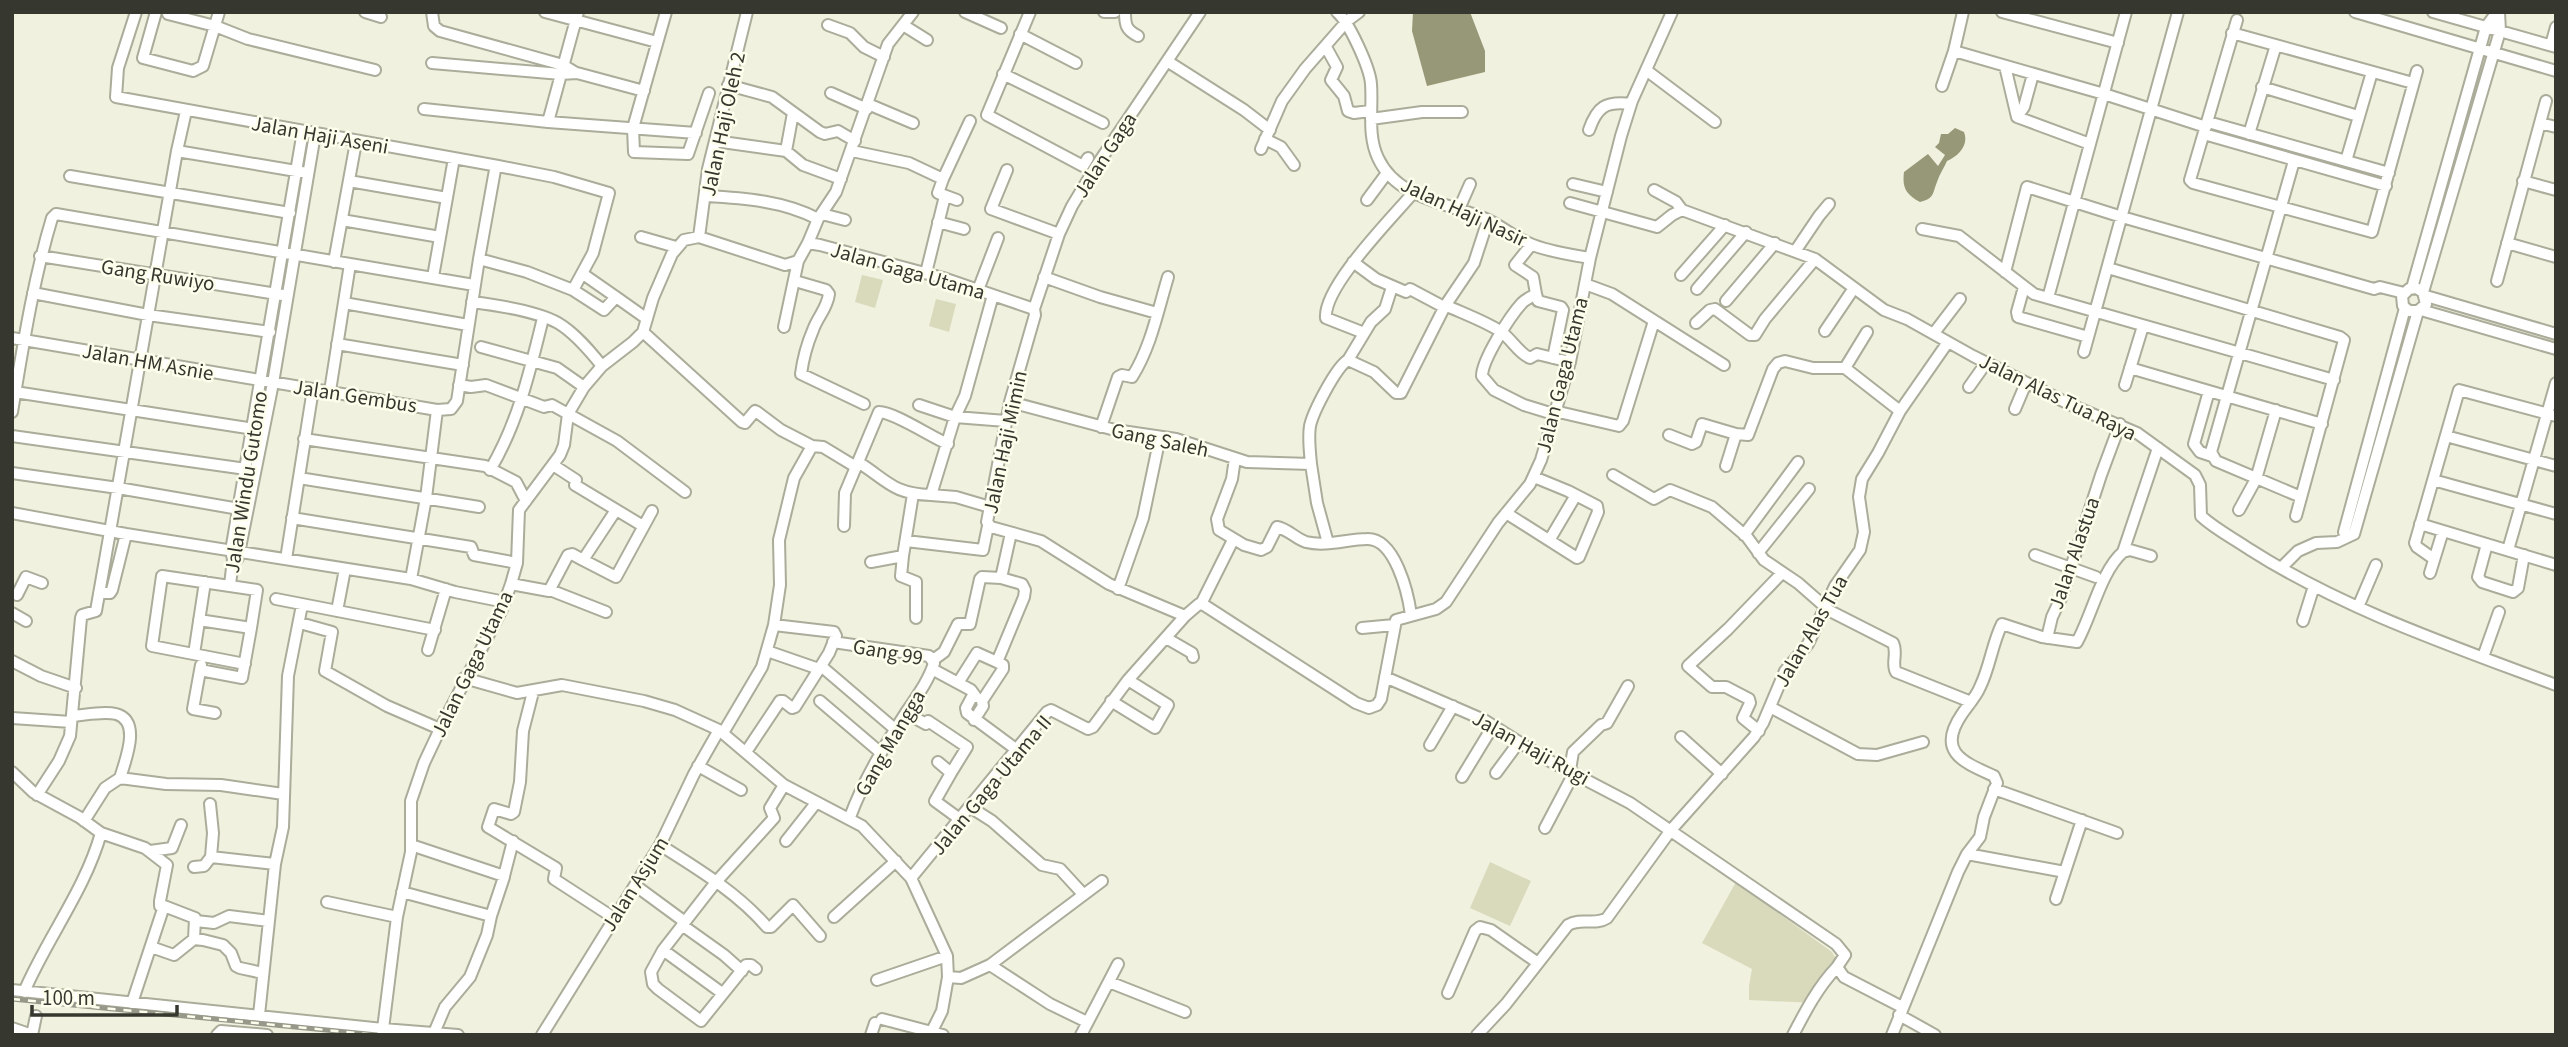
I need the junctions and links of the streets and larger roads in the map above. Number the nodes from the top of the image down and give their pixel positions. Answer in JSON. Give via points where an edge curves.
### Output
{"nodes":[{"id":1,"x":136,"y":12,"type":"edge"},
{"id":2,"x":219,"y":12,"type":"edge"},
{"id":3,"x":365,"y":12,"type":"edge"},
{"id":4,"x":432,"y":12,"type":"edge"},
{"id":5,"x":545,"y":12,"type":"edge"},
{"id":6,"x":666,"y":12,"type":"edge"},
{"id":7,"x":747,"y":12,"type":"edge"},
{"id":8,"x":913,"y":12,"type":"edge"},
{"id":9,"x":965,"y":12,"type":"edge"},
{"id":10,"x":1030,"y":12,"type":"edge"},
{"id":11,"x":1104,"y":12,"type":"edge"},
{"id":12,"x":1115,"y":12,"type":"edge"},
{"id":13,"x":1125,"y":12,"type":"edge"},
{"id":14,"x":1200,"y":12,"type":"edge"},
{"id":15,"x":1338,"y":12,"type":"edge"},
{"id":16,"x":1359,"y":12,"type":"edge"},
{"id":17,"x":1672,"y":12,"type":"edge"},
{"id":18,"x":1963,"y":12,"type":"edge"},
{"id":19,"x":2002,"y":12,"type":"edge"},
{"id":20,"x":2126,"y":12,"type":"edge"},
{"id":21,"x":2178,"y":12,"type":"edge"},
{"id":22,"x":2356,"y":12,"type":"edge"},
{"id":23,"x":2498,"y":12,"type":"edge"},
{"id":24,"x":162,"y":13,"type":"edge"},
{"id":25,"x":2435,"y":13,"type":"edge"},
{"id":26,"x":577,"y":16,"type":"edge"},
{"id":27,"x":381,"y":17,"type":"dead end"},
{"id":28,"x":2237,"y":20,"type":"dead end"},
{"id":29,"x":1347,"y":21,"type":"junction"},
{"id":30,"x":903,"y":24,"type":"junction"},
{"id":31,"x":828,"y":25,"type":"dead end"},
{"id":32,"x":1001,"y":27,"type":"dead end"},
{"id":33,"x":2486,"y":27,"type":"junction"},
{"id":34,"x":2556,"y":27,"type":"edge"},
{"id":35,"x":214,"y":31,"type":"junction"},
{"id":36,"x":2500,"y":31,"type":"junction"},
{"id":37,"x":2232,"y":33,"type":"junction"},
{"id":38,"x":1020,"y":34,"type":"junction"},
{"id":39,"x":1138,"y":36,"type":"dead end"},
{"id":40,"x":927,"y":40,"type":"dead end"},
{"id":41,"x":657,"y":42,"type":"junction"},
{"id":42,"x":2118,"y":43,"type":"junction"},
{"id":43,"x":2276,"y":45,"type":"junction"},
{"id":44,"x":2553,"y":46,"type":"edge"},
{"id":45,"x":1326,"y":47,"type":"junction"},
{"id":46,"x":2480,"y":49,"type":"junction"},
{"id":47,"x":1954,"y":51,"type":"junction"},
{"id":48,"x":2494,"y":53,"type":"junction"},
{"id":49,"x":884,"y":57,"type":"junction"},
{"id":50,"x":1167,"y":61,"type":"junction"},
{"id":51,"x":432,"y":63,"type":"dead end"},
{"id":52,"x":1076,"y":63,"type":"dead end"},
{"id":53,"x":2005,"y":66,"type":"junction"},
{"id":54,"x":375,"y":69,"type":"dead end"},
{"id":55,"x":562,"y":70,"type":"junction"},
{"id":56,"x":1646,"y":70,"type":"junction"},
{"id":57,"x":2417,"y":71,"type":"dead end"},
{"id":58,"x":2556,"y":71,"type":"edge"},
{"id":59,"x":2372,"y":72,"type":"junction"},
{"id":60,"x":1003,"y":74,"type":"junction"},
{"id":61,"x":2034,"y":74,"type":"junction"},
{"id":62,"x":2413,"y":83,"type":"junction"},
{"id":63,"x":728,"y":85,"type":"junction"},
{"id":64,"x":1942,"y":86,"type":"dead end"},
{"id":65,"x":2262,"y":88,"type":"junction"},
{"id":66,"x":644,"y":91,"type":"junction"},
{"id":67,"x":709,"y":93,"type":"dead end"},
{"id":68,"x":831,"y":93,"type":"dead end"},
{"id":69,"x":2104,"y":94,"type":"junction"},
{"id":70,"x":2546,"y":101,"type":"dead end"},
{"id":71,"x":1631,"y":104,"type":"junction"},
{"id":72,"x":867,"y":106,"type":"junction"},
{"id":73,"x":424,"y":109,"type":"dead end"},
{"id":74,"x":2151,"y":110,"type":"junction"},
{"id":75,"x":186,"y":111,"type":"junction"},
{"id":76,"x":1462,"y":112,"type":"dead end"},
{"id":77,"x":793,"y":113,"type":"junction"},
{"id":78,"x":1370,"y":115,"type":"junction"},
{"id":79,"x":2358,"y":116,"type":"junction"},
{"id":80,"x":2017,"y":117,"type":"junction"},
{"id":81,"x":970,"y":121,"type":"dead end"},
{"id":82,"x":548,"y":122,"type":"junction"},
{"id":83,"x":1715,"y":122,"type":"dead end"},
{"id":84,"x":913,"y":123,"type":"dead end"},
{"id":85,"x":1103,"y":123,"type":"dead end"},
{"id":86,"x":2540,"y":123,"type":"junction"},
{"id":87,"x":2556,"y":127,"type":"edge"},
{"id":88,"x":633,"y":128,"type":"junction"},
{"id":89,"x":2206,"y":128,"type":"junction"},
{"id":90,"x":1589,"y":130,"type":"dead end"},
{"id":91,"x":303,"y":131,"type":"junction"},
{"id":92,"x":696,"y":133,"type":"junction"},
{"id":93,"x":316,"y":134,"type":"junction"},
{"id":94,"x":2249,"y":134,"type":"junction"},
{"id":95,"x":1265,"y":139,"type":"junction"},
{"id":96,"x":715,"y":141,"type":"junction"},
{"id":97,"x":356,"y":142,"type":"junction"},
{"id":98,"x":2091,"y":144,"type":"junction"},
{"id":99,"x":854,"y":146,"type":"junction"},
{"id":100,"x":786,"y":151,"type":"junction"},
{"id":101,"x":177,"y":152,"type":"junction"},
{"id":102,"x":454,"y":158,"type":"junction"},
{"id":103,"x":2294,"y":161,"type":"junction"},
{"id":104,"x":2346,"y":161,"type":"junction"},
{"id":105,"x":1294,"y":165,"type":"dead end"},
{"id":106,"x":1083,"y":166,"type":"dead end"},
{"id":107,"x":496,"y":167,"type":"junction"},
{"id":108,"x":1007,"y":170,"type":"dead end"},
{"id":109,"x":303,"y":172,"type":"junction"},
{"id":110,"x":1387,"y":173,"type":"junction"},
{"id":111,"x":2389,"y":173,"type":"junction"},
{"id":112,"x":70,"y":176,"type":"dead end"},
{"id":113,"x":841,"y":179,"type":"junction"},
{"id":114,"x":943,"y":179,"type":"junction"},
{"id":115,"x":349,"y":181,"type":"junction"},
{"id":116,"x":2523,"y":181,"type":"junction"},
{"id":117,"x":1469,"y":184,"type":"dead end"},
{"id":118,"x":1573,"y":184,"type":"dead end"},
{"id":119,"x":2386,"y":187,"type":"junction"},
{"id":120,"x":1654,"y":190,"type":"dead end"},
{"id":121,"x":2556,"y":190,"type":"edge"},
{"id":122,"x":1607,"y":192,"type":"junction"},
{"id":123,"x":1413,"y":193,"type":"junction"},
{"id":124,"x":170,"y":194,"type":"junction"},
{"id":125,"x":706,"y":196,"type":"junction"},
{"id":126,"x":945,"y":196,"type":"junction"},
{"id":127,"x":447,"y":198,"type":"junction"},
{"id":128,"x":1367,"y":200,"type":"dead end"},
{"id":129,"x":957,"y":201,"type":"dead end"},
{"id":130,"x":1570,"y":203,"type":"dead end"},
{"id":131,"x":2075,"y":203,"type":"junction"},
{"id":132,"x":1829,"y":204,"type":"dead end"},
{"id":133,"x":2280,"y":208,"type":"junction"},
{"id":134,"x":1459,"y":209,"type":"junction"},
{"id":135,"x":1682,"y":210,"type":"junction"},
{"id":136,"x":1602,"y":212,"type":"junction"},
{"id":137,"x":290,"y":214,"type":"junction"},
{"id":138,"x":820,"y":216,"type":"junction"},
{"id":139,"x":2122,"y":217,"type":"junction"},
{"id":140,"x":342,"y":220,"type":"junction"},
{"id":141,"x":845,"y":220,"type":"dead end"},
{"id":142,"x":1488,"y":220,"type":"junction"},
{"id":143,"x":938,"y":222,"type":"junction"},
{"id":144,"x":1725,"y":225,"type":"junction"},
{"id":145,"x":964,"y":229,"type":"dead end"},
{"id":146,"x":1922,"y":229,"type":"dead end"},
{"id":147,"x":162,"y":232,"type":"junction"},
{"id":148,"x":1746,"y":232,"type":"junction"},
{"id":149,"x":1059,"y":234,"type":"junction"},
{"id":150,"x":440,"y":237,"type":"junction"},
{"id":151,"x":641,"y":237,"type":"dead end"},
{"id":152,"x":699,"y":237,"type":"junction"},
{"id":153,"x":998,"y":238,"type":"dead end"},
{"id":154,"x":808,"y":243,"type":"junction"},
{"id":155,"x":1774,"y":243,"type":"junction"},
{"id":156,"x":2507,"y":243,"type":"junction"},
{"id":157,"x":1531,"y":245,"type":"junction"},
{"id":158,"x":676,"y":247,"type":"junction"},
{"id":159,"x":1796,"y":250,"type":"junction"},
{"id":160,"x":289,"y":255,"type":"junction"},
{"id":161,"x":40,"y":256,"type":"junction"},
{"id":162,"x":2556,"y":257,"type":"edge"},
{"id":163,"x":1590,"y":258,"type":"junction"},
{"id":164,"x":479,"y":259,"type":"junction"},
{"id":165,"x":1815,"y":259,"type":"junction"},
{"id":166,"x":2266,"y":259,"type":"junction"},
{"id":167,"x":798,"y":261,"type":"junction"},
{"id":168,"x":334,"y":262,"type":"junction"},
{"id":169,"x":1353,"y":262,"type":"junction"},
{"id":170,"x":350,"y":264,"type":"junction"},
{"id":171,"x":2108,"y":268,"type":"junction"},
{"id":172,"x":2005,"y":272,"type":"junction"},
{"id":173,"x":926,"y":273,"type":"junction"},
{"id":174,"x":156,"y":274,"type":"junction"},
{"id":175,"x":583,"y":274,"type":"junction"},
{"id":176,"x":1681,"y":275,"type":"dead end"},
{"id":177,"x":432,"y":277,"type":"junction"},
{"id":178,"x":1044,"y":277,"type":"junction"},
{"id":179,"x":1168,"y":277,"type":"dead end"},
{"id":180,"x":795,"y":281,"type":"junction"},
{"id":181,"x":2497,"y":281,"type":"dead end"},
{"id":182,"x":1585,"y":284,"type":"junction"},
{"id":183,"x":474,"y":285,"type":"junction"},
{"id":184,"x":1392,"y":287,"type":"junction"},
{"id":185,"x":2024,"y":287,"type":"junction"},
{"id":186,"x":1854,"y":288,"type":"junction"},
{"id":187,"x":1697,"y":289,"type":"dead end"},
{"id":188,"x":573,"y":290,"type":"junction"},
{"id":189,"x":978,"y":290,"type":"junction"},
{"id":190,"x":33,"y":293,"type":"junction"},
{"id":191,"x":282,"y":295,"type":"junction"},
{"id":192,"x":993,"y":295,"type":"junction"},
{"id":193,"x":1536,"y":295,"type":"junction"},
{"id":194,"x":2412,"y":296,"type":"junction"},
{"id":195,"x":616,"y":297,"type":"junction"},
{"id":196,"x":2048,"y":298,"type":"junction"},
{"id":197,"x":1960,"y":299,"type":"dead end"},
{"id":198,"x":1726,"y":301,"type":"dead end"},
{"id":199,"x":472,"y":302,"type":"junction"},
{"id":200,"x":344,"y":303,"type":"junction"},
{"id":201,"x":1445,"y":306,"type":"junction"},
{"id":202,"x":1034,"y":309,"type":"junction"},
{"id":203,"x":2096,"y":311,"type":"junction"},
{"id":204,"x":2420,"y":311,"type":"junction"},
{"id":205,"x":2251,"y":312,"type":"junction"},
{"id":206,"x":1157,"y":313,"type":"junction"},
{"id":207,"x":148,"y":315,"type":"junction"},
{"id":208,"x":543,"y":318,"type":"junction"},
{"id":209,"x":647,"y":319,"type":"junction"},
{"id":210,"x":1654,"y":321,"type":"junction"},
{"id":211,"x":1696,"y":323,"type":"dead end"},
{"id":212,"x":468,"y":325,"type":"junction"},
{"id":213,"x":784,"y":327,"type":"dead end"},
{"id":214,"x":2143,"y":327,"type":"junction"},
{"id":215,"x":1825,"y":331,"type":"dead end"},
{"id":216,"x":270,"y":332,"type":"junction"},
{"id":217,"x":643,"y":332,"type":"junction"},
{"id":218,"x":1867,"y":332,"type":"dead end"},
{"id":219,"x":1364,"y":333,"type":"junction"},
{"id":220,"x":1503,"y":333,"type":"junction"},
{"id":221,"x":1934,"y":333,"type":"junction"},
{"id":222,"x":2556,"y":334,"type":"edge"},
{"id":223,"x":2088,"y":337,"type":"junction"},
{"id":224,"x":18,"y":339,"type":"edge"},
{"id":225,"x":1948,"y":342,"type":"junction"},
{"id":226,"x":337,"y":344,"type":"junction"},
{"id":227,"x":481,"y":347,"type":"dead end"},
{"id":228,"x":2556,"y":349,"type":"edge"},
{"id":229,"x":2084,"y":352,"type":"dead end"},
{"id":230,"x":2239,"y":354,"type":"junction"},
{"id":231,"x":1553,"y":358,"type":"junction"},
{"id":232,"x":141,"y":360,"type":"junction"},
{"id":233,"x":534,"y":360,"type":"junction"},
{"id":234,"x":1348,"y":360,"type":"junction"},
{"id":235,"x":1570,"y":362,"type":"junction"},
{"id":236,"x":1986,"y":363,"type":"junction"},
{"id":237,"x":463,"y":365,"type":"junction"},
{"id":238,"x":1724,"y":365,"type":"dead end"},
{"id":239,"x":602,"y":366,"type":"junction"},
{"id":240,"x":1844,"y":368,"type":"junction"},
{"id":241,"x":2130,"y":368,"type":"junction"},
{"id":242,"x":2334,"y":380,"type":"junction"},
{"id":243,"x":268,"y":383,"type":"junction"},
{"id":244,"x":2026,"y":383,"type":"junction"},
{"id":245,"x":2556,"y":383,"type":"edge"},
{"id":246,"x":459,"y":385,"type":"junction"},
{"id":247,"x":2125,"y":385,"type":"dead end"},
{"id":248,"x":584,"y":387,"type":"junction"},
{"id":249,"x":1969,"y":387,"type":"dead end"},
{"id":250,"x":313,"y":389,"type":"junction"},
{"id":251,"x":330,"y":391,"type":"junction"},
{"id":252,"x":2209,"y":391,"type":"junction"},
{"id":253,"x":15,"y":392,"type":"junction"},
{"id":254,"x":2227,"y":395,"type":"junction"},
{"id":255,"x":522,"y":397,"type":"junction"},
{"id":256,"x":1010,"y":402,"type":"junction"},
{"id":257,"x":864,"y":404,"type":"dead end"},
{"id":258,"x":919,"y":405,"type":"dead end"},
{"id":259,"x":2015,"y":409,"type":"dead end"},
{"id":260,"x":132,"y":410,"type":"junction"},
{"id":261,"x":437,"y":410,"type":"junction"},
{"id":262,"x":2276,"y":410,"type":"junction"},
{"id":263,"x":1900,"y":411,"type":"junction"},
{"id":264,"x":12,"y":412,"type":"edge"},
{"id":265,"x":1556,"y":413,"type":"junction"},
{"id":266,"x":569,"y":414,"type":"junction"},
{"id":267,"x":2551,"y":415,"type":"edge"},
{"id":268,"x":955,"y":417,"type":"junction"},
{"id":269,"x":1006,"y":421,"type":"junction"},
{"id":270,"x":2120,"y":424,"type":"junction"},
{"id":271,"x":2322,"y":424,"type":"junction"},
{"id":272,"x":1101,"y":427,"type":"junction"},
{"id":273,"x":254,"y":429,"type":"junction"},
{"id":274,"x":1736,"y":434,"type":"junction"},
{"id":275,"x":1670,"y":435,"type":"dead end"},
{"id":276,"x":12,"y":436,"type":"edge"},
{"id":277,"x":2446,"y":436,"type":"junction"},
{"id":278,"x":1160,"y":437,"type":"junction"},
{"id":279,"x":304,"y":439,"type":"junction"},
{"id":280,"x":257,"y":443,"type":"junction"},
{"id":281,"x":948,"y":444,"type":"junction"},
{"id":282,"x":812,"y":446,"type":"junction"},
{"id":283,"x":2158,"y":448,"type":"junction"},
{"id":284,"x":124,"y":451,"type":"junction"},
{"id":285,"x":431,"y":456,"type":"junction"},
{"id":286,"x":2212,"y":456,"type":"junction"},
{"id":287,"x":1235,"y":458,"type":"junction"},
{"id":288,"x":2534,"y":460,"type":"junction"},
{"id":289,"x":1798,"y":462,"type":"dead end"},
{"id":290,"x":1311,"y":464,"type":"junction"},
{"id":291,"x":857,"y":465,"type":"junction"},
{"id":292,"x":552,"y":466,"type":"junction"},
{"id":293,"x":1726,"y":466,"type":"dead end"},
{"id":294,"x":2556,"y":466,"type":"edge"},
{"id":295,"x":246,"y":469,"type":"junction"},
{"id":296,"x":489,"y":470,"type":"junction"},
{"id":297,"x":12,"y":473,"type":"edge"},
{"id":298,"x":1613,"y":475,"type":"dead end"},
{"id":299,"x":1534,"y":477,"type":"junction"},
{"id":300,"x":299,"y":478,"type":"junction"},
{"id":301,"x":2256,"y":479,"type":"junction"},
{"id":302,"x":2433,"y":480,"type":"junction"},
{"id":303,"x":118,"y":488,"type":"junction"},
{"id":304,"x":1809,"y":489,"type":"dead end"},
{"id":305,"x":685,"y":492,"type":"dead end"},
{"id":306,"x":912,"y":494,"type":"junction"},
{"id":307,"x":931,"y":495,"type":"junction"},
{"id":308,"x":1576,"y":495,"type":"junction"},
{"id":309,"x":2301,"y":497,"type":"junction"},
{"id":310,"x":426,"y":498,"type":"junction"},
{"id":311,"x":526,"y":500,"type":"junction"},
{"id":312,"x":2521,"y":504,"type":"junction"},
{"id":313,"x":479,"y":507,"type":"dead end"},
{"id":314,"x":990,"y":507,"type":"junction"},
{"id":315,"x":239,"y":509,"type":"junction"},
{"id":316,"x":616,"y":510,"type":"junction"},
{"id":317,"x":2239,"y":510,"type":"dead end"},
{"id":318,"x":652,"y":511,"type":"dead end"},
{"id":319,"x":12,"y":513,"type":"edge"},
{"id":320,"x":1506,"y":513,"type":"junction"},
{"id":321,"x":2556,"y":514,"type":"edge"},
{"id":322,"x":2296,"y":516,"type":"dead end"},
{"id":323,"x":292,"y":518,"type":"junction"},
{"id":324,"x":2420,"y":524,"type":"junction"},
{"id":325,"x":643,"y":526,"type":"junction"},
{"id":326,"x":844,"y":526,"type":"dead end"},
{"id":327,"x":988,"y":526,"type":"junction"},
{"id":328,"x":110,"y":531,"type":"junction"},
{"id":329,"x":2443,"y":531,"type":"junction"},
{"id":330,"x":1011,"y":533,"type":"junction"},
{"id":331,"x":126,"y":534,"type":"junction"},
{"id":332,"x":1744,"y":535,"type":"junction"},
{"id":333,"x":2348,"y":536,"type":"junction"},
{"id":334,"x":419,"y":539,"type":"junction"},
{"id":335,"x":1550,"y":539,"type":"junction"},
{"id":336,"x":1233,"y":540,"type":"junction"},
{"id":337,"x":906,"y":541,"type":"junction"},
{"id":338,"x":1328,"y":543,"type":"junction"},
{"id":339,"x":2487,"y":544,"type":"junction"},
{"id":340,"x":2508,"y":550,"type":"junction"},
{"id":341,"x":236,"y":552,"type":"junction"},
{"id":342,"x":2123,"y":552,"type":"junction"},
{"id":343,"x":1758,"y":554,"type":"junction"},
{"id":344,"x":2035,"y":555,"type":"dead end"},
{"id":345,"x":2151,"y":555,"type":"dead end"},
{"id":346,"x":2524,"y":555,"type":"junction"},
{"id":347,"x":903,"y":556,"type":"junction"},
{"id":348,"x":286,"y":559,"type":"junction"},
{"id":349,"x":2434,"y":559,"type":"junction"},
{"id":350,"x":583,"y":560,"type":"junction"},
{"id":351,"x":871,"y":562,"type":"dead end"},
{"id":352,"x":517,"y":563,"type":"junction"},
{"id":353,"x":2376,"y":565,"type":"dead end"},
{"id":354,"x":2556,"y":565,"type":"edge"},
{"id":355,"x":2070,"y":567,"type":"junction"},
{"id":356,"x":2281,"y":568,"type":"junction"},
{"id":357,"x":345,"y":569,"type":"junction"},
{"id":358,"x":1782,"y":573,"type":"junction"},
{"id":359,"x":2430,"y":573,"type":"dead end"},
{"id":360,"x":2096,"y":577,"type":"dead end"},
{"id":361,"x":1001,"y":578,"type":"junction"},
{"id":362,"x":411,"y":579,"type":"junction"},
{"id":363,"x":205,"y":582,"type":"junction"},
{"id":364,"x":42,"y":583,"type":"dead end"},
{"id":365,"x":511,"y":584,"type":"junction"},
{"id":366,"x":230,"y":585,"type":"junction"},
{"id":367,"x":2314,"y":586,"type":"junction"},
{"id":368,"x":446,"y":589,"type":"junction"},
{"id":369,"x":1118,"y":589,"type":"junction"},
{"id":370,"x":550,"y":590,"type":"junction"},
{"id":371,"x":99,"y":593,"type":"junction"},
{"id":372,"x":14,"y":597,"type":"edge"},
{"id":373,"x":276,"y":599,"type":"dead end"},
{"id":374,"x":505,"y":602,"type":"junction"},
{"id":375,"x":1200,"y":604,"type":"junction"},
{"id":376,"x":302,"y":605,"type":"junction"},
{"id":377,"x":1825,"y":606,"type":"junction"},
{"id":378,"x":2358,"y":607,"type":"junction"},
{"id":379,"x":337,"y":611,"type":"junction"},
{"id":380,"x":606,"y":612,"type":"dead end"},
{"id":381,"x":2498,"y":612,"type":"dead end"},
{"id":382,"x":12,"y":613,"type":"edge"},
{"id":383,"x":1411,"y":615,"type":"junction"},
{"id":384,"x":1185,"y":616,"type":"junction"},
{"id":385,"x":916,"y":618,"type":"dead end"},
{"id":386,"x":199,"y":620,"type":"junction"},
{"id":387,"x":26,"y":621,"type":"dead end"},
{"id":388,"x":2303,"y":621,"type":"dead end"},
{"id":389,"x":300,"y":623,"type":"junction"},
{"id":390,"x":774,"y":625,"type":"junction"},
{"id":391,"x":1394,"y":625,"type":"junction"},
{"id":392,"x":251,"y":628,"type":"junction"},
{"id":393,"x":1362,"y":628,"type":"dead end"},
{"id":394,"x":435,"y":630,"type":"junction"},
{"id":395,"x":1166,"y":638,"type":"junction"},
{"id":396,"x":2047,"y":638,"type":"junction"},
{"id":397,"x":834,"y":642,"type":"junction"},
{"id":398,"x":428,"y":650,"type":"dead end"},
{"id":399,"x":767,"y":651,"type":"junction"},
{"id":400,"x":198,"y":655,"type":"junction"},
{"id":401,"x":1193,"y":657,"type":"dead end"},
{"id":402,"x":2483,"y":657,"type":"junction"},
{"id":403,"x":12,"y":661,"type":"edge"},
{"id":404,"x":997,"y":662,"type":"junction"},
{"id":405,"x":245,"y":664,"type":"junction"},
{"id":406,"x":932,"y":664,"type":"junction"},
{"id":407,"x":820,"y":668,"type":"junction"},
{"id":408,"x":200,"y":670,"type":"junction"},
{"id":409,"x":1385,"y":677,"type":"junction"},
{"id":410,"x":464,"y":678,"type":"junction"},
{"id":411,"x":1128,"y":680,"type":"junction"},
{"id":412,"x":958,"y":683,"type":"junction"},
{"id":413,"x":2556,"y":685,"type":"edge"},
{"id":414,"x":1628,"y":686,"type":"dead end"},
{"id":415,"x":76,"y":688,"type":"junction"},
{"id":416,"x":533,"y":692,"type":"junction"},
{"id":417,"x":978,"y":698,"type":"junction"},
{"id":418,"x":820,"y":701,"type":"dead end"},
{"id":419,"x":1111,"y":701,"type":"junction"},
{"id":420,"x":1971,"y":702,"type":"junction"},
{"id":421,"x":1453,"y":706,"type":"junction"},
{"id":422,"x":1770,"y":707,"type":"junction"},
{"id":423,"x":215,"y":713,"type":"dead end"},
{"id":424,"x":906,"y":713,"type":"junction"},
{"id":425,"x":12,"y":718,"type":"edge"},
{"id":426,"x":72,"y":719,"type":"junction"},
{"id":427,"x":1493,"y":726,"type":"junction"},
{"id":428,"x":440,"y":729,"type":"junction"},
{"id":429,"x":896,"y":730,"type":"junction"},
{"id":430,"x":721,"y":731,"type":"junction"},
{"id":431,"x":1759,"y":731,"type":"junction"},
{"id":432,"x":1681,"y":737,"type":"dead end"},
{"id":433,"x":1520,"y":742,"type":"junction"},
{"id":434,"x":1923,"y":742,"type":"dead end"},
{"id":435,"x":1430,"y":745,"type":"dead end"},
{"id":436,"x":1017,"y":750,"type":"junction"},
{"id":437,"x":746,"y":752,"type":"junction"},
{"id":438,"x":881,"y":753,"type":"junction"},
{"id":439,"x":938,"y":762,"type":"dead end"},
{"id":440,"x":698,"y":766,"type":"junction"},
{"id":441,"x":12,"y":772,"type":"edge"},
{"id":442,"x":1572,"y":772,"type":"junction"},
{"id":443,"x":951,"y":773,"type":"junction"},
{"id":444,"x":1496,"y":773,"type":"dead end"},
{"id":445,"x":1722,"y":774,"type":"junction"},
{"id":446,"x":1462,"y":777,"type":"dead end"},
{"id":447,"x":120,"y":778,"type":"junction"},
{"id":448,"x":783,"y":785,"type":"junction"},
{"id":449,"x":1994,"y":789,"type":"junction"},
{"id":450,"x":741,"y":790,"type":"dead end"},
{"id":451,"x":283,"y":794,"type":"junction"},
{"id":452,"x":37,"y":795,"type":"junction"},
{"id":453,"x":816,"y":803,"type":"junction"},
{"id":454,"x":210,"y":804,"type":"dead end"},
{"id":455,"x":970,"y":807,"type":"junction"},
{"id":456,"x":850,"y":817,"type":"junction"},
{"id":457,"x":961,"y":820,"type":"junction"},
{"id":458,"x":2082,"y":820,"type":"junction"},
{"id":459,"x":84,"y":821,"type":"junction"},
{"id":460,"x":181,"y":825,"type":"dead end"},
{"id":461,"x":1545,"y":828,"type":"dead end"},
{"id":462,"x":1671,"y":830,"type":"junction"},
{"id":463,"x":2117,"y":833,"type":"dead end"},
{"id":464,"x":102,"y":834,"type":"junction"},
{"id":465,"x":513,"y":841,"type":"junction"},
{"id":466,"x":786,"y":841,"type":"dead end"},
{"id":467,"x":411,"y":845,"type":"junction"},
{"id":468,"x":660,"y":845,"type":"junction"},
{"id":469,"x":150,"y":851,"type":"junction"},
{"id":470,"x":1967,"y":854,"type":"junction"},
{"id":471,"x":211,"y":857,"type":"junction"},
{"id":472,"x":896,"y":861,"type":"junction"},
{"id":473,"x":275,"y":864,"type":"junction"},
{"id":474,"x":194,"y":867,"type":"dead end"},
{"id":475,"x":2065,"y":872,"type":"junction"},
{"id":476,"x":504,"y":876,"type":"junction"},
{"id":477,"x":911,"y":878,"type":"junction"},
{"id":478,"x":1102,"y":881,"type":"dead end"},
{"id":479,"x":716,"y":882,"type":"junction"},
{"id":480,"x":636,"y":886,"type":"junction"},
{"id":481,"x":402,"y":892,"type":"junction"},
{"id":482,"x":1083,"y":894,"type":"junction"},
{"id":483,"x":2056,"y":899,"type":"dead end"},
{"id":484,"x":327,"y":902,"type":"dead end"},
{"id":485,"x":164,"y":906,"type":"junction"},
{"id":486,"x":491,"y":916,"type":"junction"},
{"id":487,"x":397,"y":917,"type":"junction"},
{"id":488,"x":834,"y":917,"type":"dead end"},
{"id":489,"x":614,"y":918,"type":"junction"},
{"id":490,"x":269,"y":920,"type":"junction"},
{"id":491,"x":196,"y":921,"type":"junction"},
{"id":492,"x":683,"y":924,"type":"junction"},
{"id":493,"x":820,"y":936,"type":"dead end"},
{"id":494,"x":194,"y":940,"type":"junction"},
{"id":495,"x":151,"y":947,"type":"junction"},
{"id":496,"x":663,"y":950,"type":"junction"},
{"id":497,"x":947,"y":956,"type":"junction"},
{"id":498,"x":1538,"y":963,"type":"junction"},
{"id":499,"x":1118,"y":964,"type":"dead end"},
{"id":500,"x":990,"y":965,"type":"junction"},
{"id":501,"x":1837,"y":967,"type":"junction"},
{"id":502,"x":756,"y":970,"type":"dead end"},
{"id":503,"x":742,"y":971,"type":"junction"},
{"id":504,"x":263,"y":973,"type":"junction"},
{"id":505,"x":948,"y":977,"type":"junction"},
{"id":506,"x":877,"y":980,"type":"dead end"},
{"id":507,"x":1109,"y":982,"type":"junction"},
{"id":508,"x":12,"y":990,"type":"edge"},
{"id":509,"x":24,"y":992,"type":"junction"},
{"id":510,"x":722,"y":993,"type":"junction"},
{"id":511,"x":1448,"y":993,"type":"dead end"},
{"id":512,"x":132,"y":1003,"type":"junction"},
{"id":513,"x":1901,"y":1011,"type":"junction"},
{"id":514,"x":1185,"y":1012,"type":"dead end"},
{"id":515,"x":259,"y":1015,"type":"junction"},
{"id":516,"x":36,"y":1017,"type":"dead end"},
{"id":517,"x":1087,"y":1022,"type":"junction"},
{"id":518,"x":12,"y":1028,"type":"edge"},
{"id":519,"x":383,"y":1032,"type":"edge"},
{"id":520,"x":434,"y":1033,"type":"junction"},
{"id":521,"x":935,"y":1034,"type":"edge"},
{"id":522,"x":32,"y":1035,"type":"edge"},
{"id":523,"x":217,"y":1035,"type":"edge"},
{"id":524,"x":267,"y":1035,"type":"edge"},
{"id":525,"x":458,"y":1035,"type":"edge"},
{"id":526,"x":542,"y":1035,"type":"edge"},
{"id":527,"x":871,"y":1035,"type":"edge"},
{"id":528,"x":1081,"y":1035,"type":"edge"},
{"id":529,"x":1477,"y":1035,"type":"edge"},
{"id":530,"x":1793,"y":1035,"type":"edge"},
{"id":531,"x":1892,"y":1035,"type":"edge"},
{"id":532,"x":1935,"y":1035,"type":"edge"}],
"edges":[{"from":1,"to":75,"type":"street","name":"Jalan Haji Aseni","via":[[118,68],[115,96]]},
{"from":2,"to":35,"type":"street"},
{"from":3,"to":27,"type":"street"},
{"from":4,"to":55,"type":"street","via":[[434,26],[440,31]]},
{"from":5,"to":26,"type":"street"},
{"from":6,"to":41,"type":"street"},
{"from":7,"to":63,"type":"street","name":"Jalan Haji Oleh 2"},
{"from":8,"to":30,"type":"street"},
{"from":9,"to":32,"type":"street"},
{"from":10,"to":38,"type":"street"},
{"from":11,"to":12,"type":"street"},
{"from":13,"to":39,"type":"street","via":[[1128,31]]},
{"from":14,"to":50,"type":"street","name":"Jalan Gaga"},
{"from":15,"to":29,"type":"street","name":"Jalan Haji Nasir"},
{"from":16,"to":29,"type":"street"},
{"from":17,"to":56,"type":"street"},
{"from":18,"to":47,"type":"street"},
{"from":19,"to":42,"type":"street"},
{"from":20,"to":42,"type":"street"},
{"from":21,"to":74,"type":"street"},
{"from":22,"to":46,"type":"street"},
{"from":23,"to":33,"type":"street"},
{"from":23,"to":36,"type":"street"},
{"from":24,"to":35,"type":"street"},
{"from":24,"to":35,"type":"street","via":[[143,58],[200,69]]},
{"from":25,"to":33,"type":"street"},
{"from":26,"to":41,"type":"street"},
{"from":26,"to":55,"type":"street"},
{"from":28,"to":37,"type":"street"},
{"from":29,"to":45,"type":"street"},
{"from":29,"to":78,"type":"street","name":"Jalan Haji Nasir","via":[[1371,80]]},
{"from":30,"to":40,"type":"street"},
{"from":30,"to":49,"type":"street"},
{"from":31,"to":49,"type":"street","via":[[850,33]]},
{"from":33,"to":36,"type":"street"},
{"from":33,"to":46,"type":"street"},
{"from":34,"to":44,"type":"street"},
{"from":35,"to":54,"type":"street"},
{"from":36,"to":44,"type":"street"},
{"from":36,"to":48,"type":"street"},
{"from":37,"to":43,"type":"street"},
{"from":37,"to":89,"type":"street"},
{"from":38,"to":52,"type":"street"},
{"from":38,"to":60,"type":"street"},
{"from":41,"to":66,"type":"street"},
{"from":42,"to":69,"type":"street"},
{"from":43,"to":59,"type":"street"},
{"from":43,"to":65,"type":"street"},
{"from":45,"to":78,"type":"street","via":[[1336,67],[1331,80],[1344,96],[1348,111]]},
{"from":45,"to":95,"type":"street","via":[[1282,101]]},
{"from":46,"to":48,"type":"street"},
{"from":46,"to":194,"type":"street"},
{"from":47,"to":53,"type":"street"},
{"from":47,"to":64,"type":"street"},
{"from":48,"to":58,"type":"street"},
{"from":48,"to":194,"type":"street"},
{"from":49,"to":72,"type":"street"},
{"from":50,"to":95,"type":"street","via":[[1244,110]]},
{"from":50,"to":149,"type":"street","name":"Jalan Gaga","via":[[1095,168]]},
{"from":51,"to":55,"type":"street"},
{"from":53,"to":61,"type":"street"},
{"from":53,"to":80,"type":"street"},
{"from":55,"to":66,"type":"street"},
{"from":55,"to":82,"type":"street"},
{"from":56,"to":71,"type":"street"},
{"from":56,"to":83,"type":"street"},
{"from":57,"to":62,"type":"street"},
{"from":59,"to":62,"type":"street"},
{"from":59,"to":79,"type":"street"},
{"from":60,"to":85,"type":"street"},
{"from":60,"to":106,"type":"street","via":[[987,115]]},
{"from":61,"to":69,"type":"street"},
{"from":61,"to":80,"type":"street"},
{"from":62,"to":111,"type":"street"},
{"from":63,"to":77,"type":"street","via":[[772,97]]},
{"from":63,"to":96,"type":"street","name":"Jalan Haji Oleh 2"},
{"from":65,"to":79,"type":"street"},
{"from":65,"to":94,"type":"street"},
{"from":66,"to":88,"type":"street"},
{"from":67,"to":92,"type":"street"},
{"from":68,"to":72,"type":"street"},
{"from":69,"to":74,"type":"street"},
{"from":69,"to":98,"type":"street"},
{"from":70,"to":86,"type":"street"},
{"from":71,"to":90,"type":"street","via":[[1601,107]]},
{"from":71,"to":122,"type":"street","name":"Jalan Gaga Utama"},
{"from":72,"to":84,"type":"street"},
{"from":72,"to":99,"type":"street"},
{"from":73,"to":82,"type":"street"},
{"from":74,"to":89,"type":"street"},
{"from":74,"to":139,"type":"street"},
{"from":75,"to":91,"type":"street","name":"Jalan Haji Aseni"},
{"from":75,"to":101,"type":"street"},
{"from":76,"to":78,"type":"street"},
{"from":77,"to":99,"type":"street","via":[[822,133],[838,131]]},
{"from":77,"to":100,"type":"street"},
{"from":78,"to":110,"type":"street","name":"Jalan Haji Nasir","via":[[1377,156]]},
{"from":79,"to":104,"type":"street"},
{"from":80,"to":98,"type":"street"},
{"from":81,"to":114,"type":"street"},
{"from":82,"to":88,"type":"street"},
{"from":86,"to":87,"type":"street"},
{"from":86,"to":116,"type":"street"},
{"from":88,"to":92,"type":"street"},
{"from":88,"to":92,"type":"street","via":[[636,154],[688,154]]},
{"from":89,"to":94,"type":"street"},
{"from":89,"to":103,"type":"street"},
{"from":89,"to":133,"type":"street","via":[[2191,182]]},
{"from":91,"to":93,"type":"street","name":"Jalan Haji Aseni"},
{"from":91,"to":109,"type":"street","name":"Jalan Windu Gutomo"},
{"from":93,"to":97,"type":"street","name":"Jalan Haji Aseni"},
{"from":93,"to":109,"type":"street","name":"Jalan Windu Gutomo"},
{"from":94,"to":104,"type":"street"},
{"from":95,"to":105,"type":"street","via":[[1281,147]]},
{"from":96,"to":100,"type":"street"},
{"from":96,"to":125,"type":"street","name":"Jalan Haji Oleh 2"},
{"from":97,"to":102,"type":"street","name":"Jalan Haji Aseni"},
{"from":97,"to":115,"type":"street"},
{"from":98,"to":131,"type":"street"},
{"from":99,"to":113,"type":"street"},
{"from":99,"to":114,"type":"street"},
{"from":100,"to":113,"type":"street","via":[[803,164]]},
{"from":101,"to":109,"type":"street"},
{"from":101,"to":124,"type":"street"},
{"from":102,"to":107,"type":"street","name":"Jalan Haji Aseni"},
{"from":102,"to":127,"type":"street"},
{"from":103,"to":119,"type":"street"},
{"from":103,"to":133,"type":"street"},
{"from":104,"to":111,"type":"street"},
{"from":107,"to":164,"type":"street"},
{"from":107,"to":175,"type":"street","name":"Jalan Haji Aseni","via":[[610,192]]},
{"from":108,"to":149,"type":"street","via":[[991,209]]},
{"from":109,"to":137,"type":"street","name":"Jalan Windu Gutomo"},
{"from":109,"to":160,"type":"street","name":"Jalan Windu Gutomo"},
{"from":110,"to":123,"type":"street","name":"Jalan Haji Nasir"},
{"from":110,"to":128,"type":"street"},
{"from":111,"to":119,"type":"street"},
{"from":112,"to":124,"type":"street"},
{"from":113,"to":138,"type":"street"},
{"from":114,"to":126,"type":"street","via":[[937,191]]},
{"from":115,"to":127,"type":"street"},
{"from":115,"to":140,"type":"street"},
{"from":116,"to":121,"type":"street"},
{"from":116,"to":156,"type":"street"},
{"from":117,"to":134,"type":"street"},
{"from":118,"to":122,"type":"street"},
{"from":119,"to":133,"type":"street","via":[[2371,232]]},
{"from":120,"to":135,"type":"street","name":"Jalan Alas Tua Raya"},
{"from":122,"to":136,"type":"street","name":"Jalan Gaga Utama"},
{"from":123,"to":134,"type":"street","name":"Jalan Haji Nasir"},
{"from":123,"to":169,"type":"street"},
{"from":124,"to":137,"type":"street"},
{"from":124,"to":147,"type":"street"},
{"from":125,"to":138,"type":"street","via":[[793,207]]},
{"from":125,"to":152,"type":"street","name":"Jalan Haji Oleh 2"},
{"from":126,"to":129,"type":"street"},
{"from":126,"to":143,"type":"street"},
{"from":127,"to":150,"type":"street"},
{"from":130,"to":136,"type":"street"},
{"from":131,"to":139,"type":"street"},
{"from":131,"to":172,"type":"street","via":[[2027,187]]},
{"from":131,"to":196,"type":"street"},
{"from":132,"to":159,"type":"street"},
{"from":133,"to":166,"type":"street"},
{"from":134,"to":142,"type":"street","name":"Jalan Haji Nasir"},
{"from":135,"to":136,"type":"street","via":[[1657,227]]},
{"from":135,"to":144,"type":"street","name":"Jalan Alas Tua Raya"},
{"from":136,"to":163,"type":"street","name":"Jalan Gaga Utama"},
{"from":137,"to":160,"type":"street","name":"Jalan Windu Gutomo"},
{"from":138,"to":141,"type":"street"},
{"from":138,"to":154,"type":"street"},
{"from":139,"to":166,"type":"street"},
{"from":139,"to":171,"type":"street"},
{"from":140,"to":150,"type":"street"},
{"from":140,"to":168,"type":"street"},
{"from":142,"to":157,"type":"street","name":"Jalan Haji Nasir"},
{"from":142,"to":201,"type":"street","via":[[1474,263]]},
{"from":143,"to":145,"type":"street"},
{"from":143,"to":173,"type":"street"},
{"from":144,"to":148,"type":"street","name":"Jalan Alas Tua Raya"},
{"from":144,"to":176,"type":"street"},
{"from":146,"to":172,"type":"street","via":[[1955,234]]},
{"from":147,"to":160,"type":"street"},
{"from":147,"to":161,"type":"street","via":[[56,214]]},
{"from":147,"to":174,"type":"street"},
{"from":148,"to":155,"type":"street","name":"Jalan Alas Tua Raya"},
{"from":148,"to":187,"type":"street"},
{"from":149,"to":178,"type":"street","name":"Jalan Gaga"},
{"from":150,"to":177,"type":"street"},
{"from":151,"to":158,"type":"street"},
{"from":152,"to":158,"type":"street","via":[[687,238]]},
{"from":152,"to":167,"type":"street","name":"Jalan Gaga Utama","via":[[783,265]]},
{"from":153,"to":189,"type":"street"},
{"from":154,"to":167,"type":"street","name":"Jalan Gaga Utama"},
{"from":154,"to":173,"type":"street","name":"Jalan Gaga Utama"},
{"from":155,"to":159,"type":"street","name":"Jalan Alas Tua Raya"},
{"from":155,"to":198,"type":"street"},
{"from":156,"to":162,"type":"street"},
{"from":156,"to":181,"type":"street"},
{"from":157,"to":163,"type":"street","name":"Jalan Haji Nasir"},
{"from":157,"to":193,"type":"street","via":[[1516,265],[1533,277]]},
{"from":158,"to":209,"type":"street"},
{"from":159,"to":165,"type":"street","name":"Jalan Alas Tua Raya"},
{"from":160,"to":168,"type":"street"},
{"from":160,"to":191,"type":"street","name":"Jalan Windu Gutomo"},
{"from":161,"to":174,"type":"street","name":"Gang Ruwiyo"},
{"from":161,"to":190,"type":"street"},
{"from":163,"to":182,"type":"street","name":"Jalan Gaga Utama"},
{"from":164,"to":183,"type":"street"},
{"from":164,"to":188,"type":"street"},
{"from":165,"to":186,"type":"street","name":"Jalan Alas Tua Raya"},
{"from":165,"to":211,"type":"street","via":[[1755,335],[1712,309]]},
{"from":166,"to":194,"type":"street"},
{"from":166,"to":205,"type":"street"},
{"from":167,"to":180,"type":"street"},
{"from":168,"to":170,"type":"street"},
{"from":169,"to":184,"type":"street"},
{"from":169,"to":219,"type":"street","via":[[1324,317]]},
{"from":170,"to":177,"type":"street"},
{"from":170,"to":200,"type":"street"},
{"from":171,"to":203,"type":"street"},
{"from":171,"to":205,"type":"street"},
{"from":172,"to":185,"type":"street"},
{"from":173,"to":189,"type":"street","name":"Jalan Gaga Utama"},
{"from":174,"to":191,"type":"street","name":"Gang Ruwiyo"},
{"from":174,"to":207,"type":"street"},
{"from":175,"to":188,"type":"street"},
{"from":175,"to":195,"type":"street"},
{"from":177,"to":183,"type":"street"},
{"from":178,"to":202,"type":"street","name":"Jalan Gaga"},
{"from":178,"to":206,"type":"street"},
{"from":179,"to":206,"type":"street"},
{"from":180,"to":213,"type":"street"},
{"from":180,"to":257,"type":"street","via":[[829,294],[808,342],[801,374]]},
{"from":182,"to":210,"type":"street","via":[[1612,294]]},
{"from":182,"to":235,"type":"street","name":"Jalan Gaga Utama"},
{"from":183,"to":199,"type":"street"},
{"from":184,"to":201,"type":"street","via":[[1410,289]]},
{"from":184,"to":219,"type":"street","via":[[1385,309]]},
{"from":185,"to":196,"type":"street"},
{"from":185,"to":223,"type":"street","via":[[2018,317]]},
{"from":186,"to":215,"type":"street"},
{"from":186,"to":221,"type":"street","name":"Jalan Alas Tua Raya","via":[[1884,310]]},
{"from":188,"to":195,"type":"street","via":[[604,310]]},
{"from":189,"to":192,"type":"street","name":"Jalan Gaga Utama"},
{"from":190,"to":207,"type":"street"},
{"from":190,"to":224,"type":"street"},
{"from":191,"to":216,"type":"street","name":"Jalan Windu Gutomo"},
{"from":191,"to":243,"type":"street","name":"Jalan Windu Gutomo"},
{"from":192,"to":202,"type":"street","name":"Jalan Gaga Utama"},
{"from":192,"to":268,"type":"street"},
{"from":193,"to":220,"type":"street","via":[[1520,306]]},
{"from":193,"to":231,"type":"street","via":[[1563,310]]},
{"from":194,"to":204,"type":"street","via":[[2426,304]]},
{"from":194,"to":204,"type":"street","via":[[2409,311]]},
{"from":194,"to":222,"type":"street"},
{"from":194,"to":333,"type":"street","via":[[2344,532]]},
{"from":195,"to":209,"type":"street"},
{"from":196,"to":203,"type":"street"},
{"from":197,"to":221,"type":"street"},
{"from":199,"to":208,"type":"street"},
{"from":199,"to":212,"type":"street"},
{"from":200,"to":212,"type":"street"},
{"from":200,"to":226,"type":"street"},
{"from":201,"to":220,"type":"street"},
{"from":201,"to":234,"type":"street","via":[[1399,394],[1374,372]]},
{"from":202,"to":256,"type":"street","name":"Jalan Haji Mimin"},
{"from":203,"to":214,"type":"street"},
{"from":203,"to":223,"type":"street"},
{"from":204,"to":228,"type":"street"},
{"from":204,"to":333,"type":"street","via":[[2354,534]]},
{"from":205,"to":230,"type":"street"},
{"from":205,"to":242,"type":"street","via":[[2340,337],[2344,344]]},
{"from":206,"to":272,"type":"street","via":[[1132,377],[1118,377]]},
{"from":207,"to":216,"type":"street"},
{"from":207,"to":232,"type":"street"},
{"from":208,"to":233,"type":"street"},
{"from":208,"to":239,"type":"street","via":[[570,331]]},
{"from":209,"to":217,"type":"street"},
{"from":210,"to":238,"type":"street"},
{"from":210,"to":265,"type":"street","via":[[1621,424]]},
{"from":212,"to":237,"type":"street"},
{"from":214,"to":230,"type":"street"},
{"from":214,"to":241,"type":"street"},
{"from":216,"to":243,"type":"street","name":"Jalan Windu Gutomo"},
{"from":217,"to":239,"type":"street","name":"Jalan Gaga Utama"},
{"from":217,"to":282,"type":"street","via":[[742,422],[756,411]]},
{"from":218,"to":240,"type":"street"},
{"from":219,"to":234,"type":"street"},
{"from":220,"to":231,"type":"street","via":[[1530,358],[1536,354]]},
{"from":220,"to":265,"type":"street","via":[[1488,353],[1482,376],[1494,390],[1515,401]]},
{"from":221,"to":225,"type":"street","name":"Jalan Alas Tua Raya"},
{"from":223,"to":229,"type":"street"},
{"from":224,"to":232,"type":"street","name":"Jalan HM Asnie"},
{"from":224,"to":253,"type":"street"},
{"from":225,"to":236,"type":"street","name":"Jalan Alas Tua Raya"},
{"from":225,"to":263,"type":"street","name":"Jalan Alas Tua"},
{"from":226,"to":237,"type":"street"},
{"from":226,"to":251,"type":"street"},
{"from":227,"to":233,"type":"street"},
{"from":230,"to":242,"type":"street"},
{"from":230,"to":254,"type":"street"},
{"from":231,"to":235,"type":"street"},
{"from":232,"to":243,"type":"street","name":"Jalan HM Asnie"},
{"from":232,"to":260,"type":"street"},
{"from":233,"to":248,"type":"street","via":[[565,372]]},
{"from":233,"to":255,"type":"street"},
{"from":234,"to":290,"type":"street","via":[[1330,380],[1311,423]]},
{"from":235,"to":265,"type":"street","name":"Jalan Gaga Utama"},
{"from":236,"to":244,"type":"street","name":"Jalan Alas Tua Raya"},
{"from":236,"to":249,"type":"street"},
{"from":237,"to":246,"type":"street"},
{"from":239,"to":248,"type":"street","name":"Jalan Gaga Utama"},
{"from":240,"to":263,"type":"street"},
{"from":240,"to":274,"type":"street","via":[[1778,363],[1748,435]]},
{"from":241,"to":247,"type":"street"},
{"from":241,"to":252,"type":"street"},
{"from":242,"to":271,"type":"street"},
{"from":243,"to":250,"type":"street","name":"Jalan Gembus"},
{"from":243,"to":273,"type":"street","name":"Jalan Windu Gutomo"},
{"from":243,"to":280,"type":"street","name":"Jalan Windu Gutomo"},
{"from":244,"to":259,"type":"street"},
{"from":244,"to":270,"type":"street","name":"Jalan Alas Tua Raya"},
{"from":245,"to":267,"type":"street"},
{"from":246,"to":255,"type":"street","via":[[486,385]]},
{"from":246,"to":261,"type":"street","via":[[454,405]]},
{"from":248,"to":266,"type":"street","name":"Jalan Gaga Utama"},
{"from":250,"to":251,"type":"street","name":"Jalan Gembus"},
{"from":250,"to":279,"type":"street"},
{"from":251,"to":261,"type":"street","name":"Jalan Gembus"},
{"from":252,"to":254,"type":"street"},
{"from":252,"to":286,"type":"street","via":[[2194,444]]},
{"from":253,"to":260,"type":"street"},
{"from":253,"to":264,"type":"street"},
{"from":254,"to":262,"type":"street"},
{"from":254,"to":286,"type":"street"},
{"from":255,"to":266,"type":"street"},
{"from":255,"to":296,"type":"street"},
{"from":256,"to":269,"type":"street","name":"Jalan Haji Mimin"},
{"from":256,"to":272,"type":"street","name":"Gang Saleh"},
{"from":258,"to":268,"type":"street"},
{"from":260,"to":273,"type":"street"},
{"from":260,"to":284,"type":"street"},
{"from":261,"to":285,"type":"street"},
{"from":262,"to":271,"type":"street"},
{"from":262,"to":301,"type":"street"},
{"from":263,"to":377,"type":"street","name":"Jalan Alas Tua","via":[[1859,487],[1862,545]]},
{"from":265,"to":299,"type":"street","name":"Jalan Gaga Utama"},
{"from":266,"to":292,"type":"street","name":"Jalan Gaga Utama","via":[[564,445]]},
{"from":266,"to":305,"type":"street","via":[[617,441]]},
{"from":267,"to":277,"type":"street","via":[[2461,389]]},
{"from":267,"to":288,"type":"street"},
{"from":268,"to":269,"type":"street"},
{"from":268,"to":281,"type":"street"},
{"from":269,"to":314,"type":"street","name":"Jalan Haji Mimin"},
{"from":270,"to":283,"type":"street","name":"Jalan Alas Tua Raya"},
{"from":270,"to":355,"type":"street","name":"Jalan Alastua"},
{"from":271,"to":309,"type":"street"},
{"from":272,"to":278,"type":"street","name":"Gang Saleh"},
{"from":273,"to":280,"type":"street","name":"Jalan Windu Gutomo"},
{"from":274,"to":275,"type":"street","via":[[1702,424],[1692,444]]},
{"from":274,"to":293,"type":"street"},
{"from":276,"to":284,"type":"street"},
{"from":277,"to":288,"type":"street"},
{"from":277,"to":302,"type":"street"},
{"from":278,"to":287,"type":"street","name":"Gang Saleh"},
{"from":278,"to":369,"type":"street","via":[[1143,518]]},
{"from":279,"to":285,"type":"street"},
{"from":279,"to":300,"type":"street"},
{"from":280,"to":295,"type":"street","name":"Jalan Windu Gutomo"},
{"from":280,"to":341,"type":"street","name":"Jalan Windu Gutomo"},
{"from":281,"to":291,"type":"street","via":[[882,412]]},
{"from":281,"to":307,"type":"street"},
{"from":282,"to":291,"type":"street","via":[[824,447]]},
{"from":282,"to":390,"type":"street","name":"Jalan Asjum","via":[[794,478],[779,540],[780,585]]},
{"from":283,"to":342,"type":"street"},
{"from":283,"to":356,"type":"street","name":"Jalan Alas Tua Raya","via":[[2197,479],[2201,516]]},
{"from":284,"to":295,"type":"street"},
{"from":284,"to":303,"type":"street"},
{"from":285,"to":296,"type":"street"},
{"from":285,"to":310,"type":"street"},
{"from":286,"to":301,"type":"street"},
{"from":287,"to":290,"type":"street","name":"Gang Saleh","via":[[1265,464]]},
{"from":287,"to":336,"type":"street","via":[[1217,523]]},
{"from":288,"to":294,"type":"street"},
{"from":288,"to":312,"type":"street"},
{"from":289,"to":332,"type":"street"},
{"from":290,"to":338,"type":"street"},
{"from":291,"to":306,"type":"street"},
{"from":291,"to":326,"type":"street","via":[[845,493]]},
{"from":292,"to":311,"type":"street","name":"Jalan Gaga Utama"},
{"from":292,"to":316,"type":"street"},
{"from":295,"to":315,"type":"street","name":"Jalan Windu Gutomo"},
{"from":296,"to":311,"type":"street","via":[[516,482]]},
{"from":297,"to":303,"type":"street"},
{"from":298,"to":332,"type":"street","via":[[1654,499],[1670,490],[1685,494],[1712,507]]},
{"from":299,"to":308,"type":"street"},
{"from":299,"to":320,"type":"street","name":"Jalan Gaga Utama"},
{"from":300,"to":310,"type":"street"},
{"from":300,"to":323,"type":"street"},
{"from":301,"to":309,"type":"street"},
{"from":301,"to":317,"type":"street"},
{"from":302,"to":312,"type":"street"},
{"from":302,"to":324,"type":"street"},
{"from":303,"to":315,"type":"street"},
{"from":303,"to":328,"type":"street"},
{"from":304,"to":343,"type":"street"},
{"from":306,"to":307,"type":"street"},
{"from":306,"to":337,"type":"street"},
{"from":307,"to":314,"type":"street"},
{"from":308,"to":335,"type":"street"},
{"from":308,"to":335,"type":"street","via":[[1598,509],[1579,557]]},
{"from":309,"to":322,"type":"street"},
{"from":310,"to":313,"type":"street"},
{"from":310,"to":334,"type":"street"},
{"from":311,"to":352,"type":"street","name":"Jalan Gaga Utama","via":[[518,514]]},
{"from":312,"to":321,"type":"street"},
{"from":312,"to":340,"type":"street"},
{"from":314,"to":327,"type":"street","name":"Jalan Haji Mimin"},
{"from":315,"to":341,"type":"street","name":"Jalan Windu Gutomo"},
{"from":316,"to":325,"type":"street"},
{"from":316,"to":350,"type":"street"},
{"from":318,"to":325,"type":"street"},
{"from":319,"to":328,"type":"street"},
{"from":320,"to":335,"type":"street"},
{"from":320,"to":383,"type":"street","name":"Jalan Gaga Utama","via":[[1446,602],[1436,610]]},
{"from":323,"to":334,"type":"street"},
{"from":323,"to":348,"type":"street"},
{"from":324,"to":329,"type":"street"},
{"from":324,"to":349,"type":"street","via":[[2416,546]]},
{"from":325,"to":350,"type":"street","via":[[616,577]]},
{"from":327,"to":330,"type":"street","name":"Jalan Haji Mimin"},
{"from":327,"to":337,"type":"street","via":[[983,550]]},
{"from":328,"to":331,"type":"street"},
{"from":328,"to":371,"type":"street"},
{"from":329,"to":339,"type":"street"},
{"from":329,"to":349,"type":"street"},
{"from":330,"to":361,"type":"street"},
{"from":330,"to":369,"type":"street","name":"Jalan Haji Mimin","via":[[1041,541]]},
{"from":331,"to":341,"type":"street"},
{"from":331,"to":371,"type":"street","via":[[112,590]]},
{"from":332,"to":343,"type":"street"},
{"from":333,"to":356,"type":"street","via":[[2298,551]]},
{"from":334,"to":352,"type":"street","via":[[471,547],[474,555]]},
{"from":334,"to":362,"type":"street"},
{"from":336,"to":338,"type":"street","via":[[1261,550],[1280,527],[1304,541]]},
{"from":336,"to":375,"type":"street"},
{"from":337,"to":347,"type":"street"},
{"from":338,"to":383,"type":"street","via":[[1367,539],[1382,544],[1407,589]]},
{"from":339,"to":340,"type":"street"},
{"from":339,"to":346,"type":"street","via":[[2478,577],[2513,592],[2518,588]]},
{"from":340,"to":346,"type":"street"},
{"from":341,"to":348,"type":"street"},
{"from":341,"to":366,"type":"street","name":"Jalan Windu Gutomo"},
{"from":342,"to":345,"type":"street"},
{"from":342,"to":396,"type":"street","via":[[2112,563],[2077,643]]},
{"from":343,"to":358,"type":"street"},
{"from":344,"to":355,"type":"street"},
{"from":346,"to":354,"type":"street"},
{"from":347,"to":351,"type":"street"},
{"from":347,"to":385,"type":"street","via":[[901,576],[916,582]]},
{"from":348,"to":357,"type":"street"},
{"from":349,"to":359,"type":"street"},
{"from":350,"to":370,"type":"street","via":[[568,555]]},
{"from":352,"to":365,"type":"street","name":"Jalan Gaga Utama"},
{"from":353,"to":378,"type":"street"},
{"from":355,"to":360,"type":"street"},
{"from":355,"to":396,"type":"street","name":"Jalan Alastua"},
{"from":356,"to":367,"type":"street","name":"Jalan Alas Tua Raya"},
{"from":357,"to":362,"type":"street"},
{"from":357,"to":379,"type":"street"},
{"from":358,"to":377,"type":"street"},
{"from":358,"to":431,"type":"street","via":[[1688,666],[1712,687],[1726,687],[1749,699],[1743,718]]},
{"from":361,"to":404,"type":"street","via":[[1022,584],[1025,590]]},
{"from":361,"to":406,"type":"street","name":"Gang Mangga","via":[[980,579],[970,624],[958,624],[944,652]]},
{"from":362,"to":368,"type":"street"},
{"from":363,"to":366,"type":"street"},
{"from":363,"to":386,"type":"street"},
{"from":363,"to":400,"type":"street","via":[[162,576],[152,646]]},
{"from":364,"to":372,"type":"street","via":[[26,577]]},
{"from":365,"to":370,"type":"street"},
{"from":365,"to":374,"type":"street","name":"Jalan Gaga Utama"},
{"from":366,"to":392,"type":"street","via":[[257,590]]},
{"from":367,"to":378,"type":"street","name":"Jalan Alas Tua Raya"},
{"from":367,"to":388,"type":"street"},
{"from":368,"to":374,"type":"street"},
{"from":368,"to":394,"type":"street"},
{"from":369,"to":384,"type":"street","name":"Jalan Haji Mimin"},
{"from":370,"to":380,"type":"street"},
{"from":371,"to":415,"type":"street","via":[[96,611],[81,618]]},
{"from":373,"to":376,"type":"street"},
{"from":374,"to":410,"type":"street","name":"Jalan Gaga Utama"},
{"from":375,"to":384,"type":"street","name":"Jalan Gaga Utama II"},
{"from":375,"to":409,"type":"street","via":[[1365,708],[1379,702]]},
{"from":376,"to":379,"type":"street"},
{"from":376,"to":389,"type":"street"},
{"from":377,"to":420,"type":"street","via":[[1893,643],[1896,672]]},
{"from":377,"to":422,"type":"street","name":"Jalan Alas Tua","via":[[1810,640],[1785,671]]},
{"from":378,"to":402,"type":"street","name":"Jalan Alas Tua Raya"},
{"from":379,"to":394,"type":"street"},
{"from":381,"to":402,"type":"street"},
{"from":382,"to":387,"type":"street"},
{"from":383,"to":391,"type":"street","name":"Jalan Gaga Utama","via":[[1399,617]]},
{"from":384,"to":395,"type":"street","name":"Jalan Gaga Utama II"},
{"from":386,"to":392,"type":"street"},
{"from":386,"to":400,"type":"street"},
{"from":389,"to":428,"type":"street","via":[[332,632],[326,671],[387,706]]},
{"from":389,"to":451,"type":"street","via":[[288,676]]},
{"from":390,"to":397,"type":"street","name":"Gang 99","via":[[834,632]]},
{"from":390,"to":399,"type":"street","name":"Jalan Asjum"},
{"from":391,"to":393,"type":"street"},
{"from":391,"to":409,"type":"street"},
{"from":392,"to":405,"type":"street"},
{"from":394,"to":398,"type":"street"},
{"from":395,"to":401,"type":"street"},
{"from":395,"to":411,"type":"street","name":"Jalan Gaga Utama II"},
{"from":396,"to":420,"type":"street","name":"Jalan Alastua","via":[[2002,624]]},
{"from":397,"to":406,"type":"street","name":"Gang 99","via":[[929,656]]},
{"from":397,"to":407,"type":"street"},
{"from":399,"to":407,"type":"street"},
{"from":399,"to":430,"type":"street","name":"Jalan Asjum","via":[[760,674]]},
{"from":400,"to":405,"type":"street"},
{"from":400,"to":408,"type":"street"},
{"from":402,"to":413,"type":"street","name":"Jalan Alas Tua Raya"},
{"from":403,"to":415,"type":"street"},
{"from":404,"to":412,"type":"street","via":[[977,653]]},
{"from":404,"to":417,"type":"street","via":[[1003,669]]},
{"from":405,"to":408,"type":"street","via":[[242,678]]},
{"from":406,"to":412,"type":"street","name":"Gang 99"},
{"from":406,"to":424,"type":"street","name":"Gang Mangga"},
{"from":407,"to":429,"type":"street","name":"Gang 99"},
{"from":407,"to":437,"type":"street","via":[[795,707],[780,701]]},
{"from":408,"to":423,"type":"street","via":[[193,709]]},
{"from":409,"to":421,"type":"street","name":"Jalan Haji Rugi"},
{"from":410,"to":416,"type":"street","via":[[517,693]]},
{"from":410,"to":428,"type":"street","name":"Jalan Gaga Utama"},
{"from":411,"to":419,"type":"street","name":"Jalan Gaga Utama II"},
{"from":411,"to":419,"type":"street","via":[[1168,705],[1155,728]]},
{"from":412,"to":417,"type":"street","name":"Gang 99"},
{"from":414,"to":442,"type":"street","via":[[1607,723],[1573,751]]},
{"from":415,"to":426,"type":"street"},
{"from":416,"to":430,"type":"street","via":[[562,685],[645,701]]},
{"from":416,"to":465,"type":"street","via":[[523,731],[514,813],[494,809],[488,826]]},
{"from":417,"to":436,"type":"street","via":[[983,706],[975,720]]},
{"from":418,"to":438,"type":"street"},
{"from":419,"to":436,"type":"street","name":"Jalan Gaga Utama II","via":[[1091,729],[1051,710]]},
{"from":420,"to":449,"type":"street","via":[[1953,729],[1951,743],[1965,763],[1994,776]]},
{"from":421,"to":427,"type":"street","name":"Jalan Haji Rugi"},
{"from":421,"to":435,"type":"street"},
{"from":422,"to":431,"type":"street","name":"Jalan Alas Tua"},
{"from":422,"to":434,"type":"street","via":[[1858,754],[1877,755]]},
{"from":424,"to":429,"type":"street","name":"Gang Mangga"},
{"from":424,"to":443,"type":"street","via":[[936,725],[967,747]]},
{"from":425,"to":426,"type":"street"},
{"from":426,"to":447,"type":"street","via":[[114,714],[126,719],[129,744]]},
{"from":426,"to":452,"type":"street","via":[[65,749]]},
{"from":427,"to":433,"type":"street","name":"Jalan Haji Rugi"},
{"from":427,"to":446,"type":"street"},
{"from":428,"to":467,"type":"street","name":"Jalan Gaga Utama","via":[[411,801]]},
{"from":429,"to":438,"type":"street","name":"Gang Mangga"},
{"from":430,"to":437,"type":"street"},
{"from":430,"to":440,"type":"street","name":"Jalan Asjum"},
{"from":431,"to":445,"type":"street","name":"Jalan Alas Tua"},
{"from":432,"to":445,"type":"street"},
{"from":433,"to":442,"type":"street","name":"Jalan Haji Rugi"},
{"from":433,"to":444,"type":"street"},
{"from":436,"to":455,"type":"street","name":"Jalan Gaga Utama II"},
{"from":437,"to":448,"type":"street"},
{"from":438,"to":456,"type":"street","name":"Gang Mangga"},
{"from":439,"to":443,"type":"street"},
{"from":440,"to":450,"type":"street"},
{"from":440,"to":468,"type":"street","name":"Jalan Asjum"},
{"from":441,"to":452,"type":"street"},
{"from":442,"to":461,"type":"street"},
{"from":442,"to":462,"type":"street","name":"Jalan Haji Rugi"},
{"from":443,"to":457,"type":"street","via":[[935,800]]},
{"from":445,"to":462,"type":"street","name":"Jalan Alas Tua"},
{"from":447,"to":451,"type":"street"},
{"from":447,"to":459,"type":"street","via":[[106,788]]},
{"from":448,"to":453,"type":"street"},
{"from":448,"to":479,"type":"street","via":[[770,808],[774,818]]},
{"from":449,"to":458,"type":"street"},
{"from":449,"to":470,"type":"street","via":[[1980,837]]},
{"from":451,"to":473,"type":"street","via":[[283,827]]},
{"from":452,"to":459,"type":"street"},
{"from":453,"to":456,"type":"street"},
{"from":453,"to":466,"type":"street"},
{"from":454,"to":471,"type":"street"},
{"from":455,"to":457,"type":"street","name":"Jalan Gaga Utama II"},
{"from":455,"to":482,"type":"street","via":[[1042,865],[1060,869]]},
{"from":456,"to":472,"type":"street"},
{"from":457,"to":477,"type":"street","name":"Jalan Gaga Utama II"},
{"from":458,"to":463,"type":"street"},
{"from":458,"to":475,"type":"street"},
{"from":459,"to":464,"type":"street"},
{"from":460,"to":469,"type":"street","via":[[172,848]]},
{"from":462,"to":498,"type":"street","name":"Jalan Alas Tua","via":[[1607,918],[1570,923]]},
{"from":462,"to":501,"type":"street","name":"Jalan Haji Rugi","via":[[1836,944],[1845,955]]},
{"from":464,"to":469,"type":"street"},
{"from":464,"to":509,"type":"street"},
{"from":465,"to":476,"type":"street"},
{"from":465,"to":489,"type":"street","via":[[556,868],[554,879]]},
{"from":467,"to":476,"type":"street"},
{"from":467,"to":481,"type":"street","name":"Jalan Gaga Utama"},
{"from":468,"to":479,"type":"street"},
{"from":468,"to":480,"type":"street","name":"Jalan Asjum"},
{"from":469,"to":485,"type":"street","via":[[167,865],[160,901]]},
{"from":470,"to":475,"type":"street"},
{"from":470,"to":513,"type":"street"},
{"from":471,"to":473,"type":"street"},
{"from":471,"to":474,"type":"street","via":[[204,866]]},
{"from":472,"to":477,"type":"street"},
{"from":472,"to":488,"type":"street"},
{"from":473,"to":490,"type":"street"},
{"from":475,"to":483,"type":"street"},
{"from":476,"to":486,"type":"street"},
{"from":477,"to":497,"type":"street"},
{"from":478,"to":482,"type":"street"},
{"from":479,"to":492,"type":"street"},
{"from":479,"to":493,"type":"street","via":[[767,927],[793,905]]},
{"from":480,"to":489,"type":"street","name":"Jalan Asjum"},
{"from":480,"to":492,"type":"street"},
{"from":481,"to":486,"type":"street"},
{"from":481,"to":487,"type":"street","name":"Jalan Gaga Utama"},
{"from":482,"to":500,"type":"street"},
{"from":484,"to":487,"type":"street"},
{"from":485,"to":491,"type":"street","via":[[192,915]]},
{"from":485,"to":495,"type":"street"},
{"from":486,"to":520,"type":"street","via":[[470,977],[445,1007]]},
{"from":487,"to":519,"type":"street","name":"Jalan Gaga Utama"},
{"from":489,"to":526,"type":"street","name":"Jalan Asjum"},
{"from":490,"to":491,"type":"street","via":[[229,916],[214,923]]},
{"from":490,"to":504,"type":"street"},
{"from":491,"to":494,"type":"street"},
{"from":492,"to":496,"type":"street"},
{"from":492,"to":503,"type":"street"},
{"from":494,"to":495,"type":"street","via":[[175,954]]},
{"from":494,"to":504,"type":"street","via":[[223,945],[236,966]]},
{"from":495,"to":512,"type":"street"},
{"from":496,"to":510,"type":"street"},
{"from":496,"to":510,"type":"street","via":[[651,976],[665,996],[701,1021]]},
{"from":497,"to":505,"type":"street"},
{"from":497,"to":506,"type":"street"},
{"from":498,"to":511,"type":"street","via":[[1480,927]]},
{"from":498,"to":529,"type":"street","name":"Jalan Alas Tua"},
{"from":499,"to":507,"type":"street"},
{"from":500,"to":505,"type":"street","via":[[961,978]]},
{"from":500,"to":517,"type":"street"},
{"from":501,"to":513,"type":"street","via":[[1844,977]]},
{"from":501,"to":530,"type":"street"},
{"from":502,"to":503,"type":"street","via":[[748,964]]},
{"from":503,"to":510,"type":"street"},
{"from":504,"to":515,"type":"street"},
{"from":505,"to":521,"type":"street"},
{"from":507,"to":514,"type":"street"},
{"from":507,"to":517,"type":"street"},
{"from":508,"to":509,"type":"street"},
{"from":509,"to":512,"type":"street"},
{"from":512,"to":515,"type":"street"},
{"from":513,"to":531,"type":"street"},
{"from":513,"to":532,"type":"street"},
{"from":515,"to":519,"type":"street"},
{"from":516,"to":522,"type":"street"},
{"from":517,"to":528,"type":"street"},
{"from":518,"to":522,"type":"street"},
{"from":519,"to":520,"type":"street"},
{"from":520,"to":525,"type":"street"},
{"from":521,"to":527,"type":"street","via":[[878,1021]]},
{"from":523,"to":524,"type":"street","via":[[224,1031]]}]}
